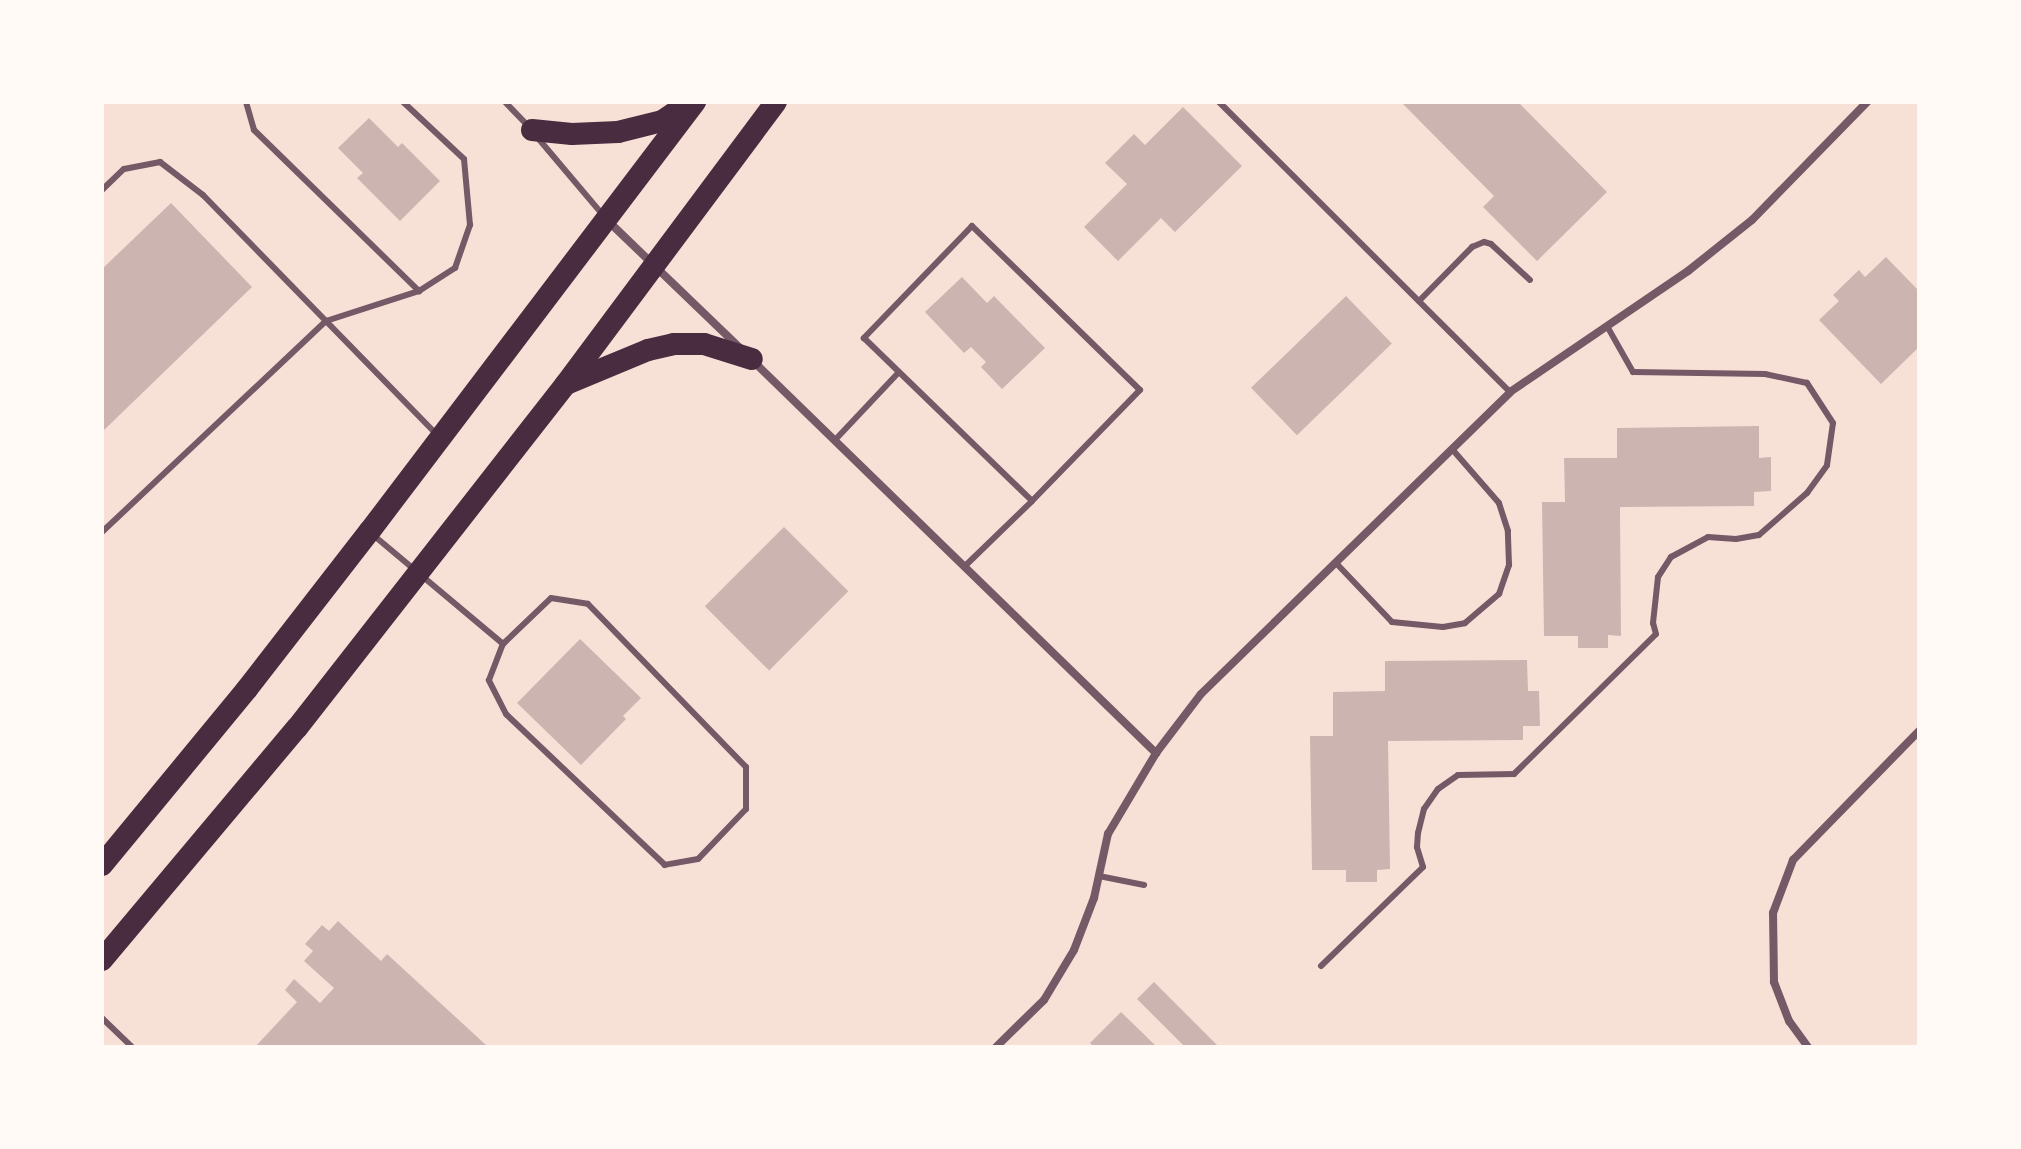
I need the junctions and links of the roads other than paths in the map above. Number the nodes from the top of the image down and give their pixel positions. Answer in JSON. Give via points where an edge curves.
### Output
{"nodes":[{"id":1,"x":246,"y":102,"type":"edge"},
{"id":2,"x":403,"y":102,"type":"edge"},
{"id":3,"x":505,"y":102,"type":"edge"},
{"id":4,"x":693,"y":102,"type":"edge"},
{"id":5,"x":776,"y":102,"type":"edge"},
{"id":6,"x":1219,"y":102,"type":"edge"},
{"id":7,"x":1867,"y":102,"type":"edge"},
{"id":8,"x":532,"y":130,"type":"junction"},
{"id":9,"x":102,"y":190,"type":"edge"},
{"id":10,"x":607,"y":220,"type":"junction"},
{"id":11,"x":655,"y":265,"type":"junction"},
{"id":12,"x":1530,"y":280,"type":"dead end"},
{"id":13,"x":419,"y":291,"type":"junction"},
{"id":14,"x":1419,"y":301,"type":"junction"},
{"id":15,"x":326,"y":321,"type":"junction"},
{"id":16,"x":1607,"y":326,"type":"junction"},
{"id":17,"x":752,"y":359,"type":"junction"},
{"id":18,"x":899,"y":372,"type":"junction"},
{"id":19,"x":565,"y":385,"type":"junction"},
{"id":20,"x":1510,"y":392,"type":"junction"},
{"id":21,"x":441,"y":439,"type":"junction"},
{"id":22,"x":835,"y":440,"type":"junction"},
{"id":23,"x":1452,"y":449,"type":"junction"},
{"id":24,"x":1032,"y":501,"type":"junction"},
{"id":25,"x":102,"y":532,"type":"edge"},
{"id":26,"x":369,"y":532,"type":"junction"},
{"id":27,"x":1336,"y":563,"type":"junction"},
{"id":28,"x":965,"y":566,"type":"junction"},
{"id":29,"x":417,"y":571,"type":"junction"},
{"id":30,"x":503,"y":644,"type":"junction"},
{"id":31,"x":1919,"y":731,"type":"edge"},
{"id":32,"x":1156,"y":753,"type":"junction"},
{"id":33,"x":102,"y":865,"type":"edge"},
{"id":34,"x":1099,"y":876,"type":"junction"},
{"id":35,"x":1144,"y":885,"type":"dead end"},
{"id":36,"x":102,"y":960,"type":"edge"},
{"id":37,"x":1321,"y":966,"type":"dead end"},
{"id":38,"x":102,"y":1018,"type":"edge"},
{"id":39,"x":132,"y":1047,"type":"edge"},
{"id":40,"x":996,"y":1047,"type":"edge"},
{"id":41,"x":1808,"y":1047,"type":"edge"}],
"edges":[{"from":1,"to":13,"type":"lane","via":[[254,130]]},
{"from":2,"to":13,"type":"lane","via":[[464,159],[470,225],[455,268]]},
{"from":3,"to":8,"type":"lane"},
{"from":4,"to":8,"type":"highway","via":[[662,121],[618,132]]},
{"from":4,"to":10,"type":"highway"},
{"from":5,"to":11,"type":"highway"},
{"from":6,"to":14,"type":"lane"},
{"from":7,"to":16,"type":"street","via":[[1752,220]]},
{"from":8,"to":10,"type":"lane"},
{"from":9,"to":15,"type":"lane","via":[[124,169],[160,162],[203,195]]},
{"from":10,"to":11,"type":"street"},
{"from":10,"to":21,"type":"highway"},
{"from":11,"to":17,"type":"street"},
{"from":11,"to":19,"type":"highway"},
{"from":12,"to":14,"type":"lane","via":[[1484,242],[1472,247]]},
{"from":13,"to":15,"type":"lane"},
{"from":14,"to":20,"type":"lane"},
{"from":15,"to":21,"type":"lane"},
{"from":15,"to":25,"type":"lane"},
{"from":16,"to":20,"type":"street"},
{"from":16,"to":37,"type":"lane","via":[[1633,372],[1765,374],[1807,383],[1833,423],[1827,465],[1807,493],[1759,535],[1708,537],[1671,557],[1658,577],[1656,634],[1514,774],[1458,775],[1438,789],[1424,809],[1418,833],[1423,867]]},
{"from":17,"to":19,"type":"highway","via":[[704,344],[674,344]]},
{"from":17,"to":22,"type":"street"},
{"from":18,"to":22,"type":"lane"},
{"from":18,"to":24,"type":"lane"},
{"from":18,"to":24,"type":"lane","via":[[864,338],[972,226],[1140,390]]},
{"from":19,"to":29,"type":"highway"},
{"from":20,"to":23,"type":"street"},
{"from":21,"to":26,"type":"highway"},
{"from":22,"to":28,"type":"street"},
{"from":23,"to":27,"type":"street"},
{"from":23,"to":27,"type":"lane","via":[[1499,503],[1508,531],[1509,565],[1499,594],[1465,623],[1443,627],[1392,622]]},
{"from":24,"to":28,"type":"lane"},
{"from":26,"to":29,"type":"lane"},
{"from":26,"to":33,"type":"highway"},
{"from":27,"to":32,"type":"street","via":[[1201,694]]},
{"from":28,"to":32,"type":"street"},
{"from":29,"to":30,"type":"lane"},
{"from":29,"to":36,"type":"highway","via":[[297,728]]},
{"from":30,"to":30,"type":"lane","via":[[489,680],[506,714],[665,865],[698,859],[746,809],[746,767],[588,604],[551,598]]},
{"from":31,"to":41,"type":"street","via":[[1793,860],[1773,913],[1774,982],[1789,1021]]},
{"from":32,"to":34,"type":"street","via":[[1108,834]]},
{"from":34,"to":35,"type":"lane"},
{"from":34,"to":40,"type":"street","via":[[1074,950],[1044,1000]]},
{"from":38,"to":39,"type":"lane"}]}
